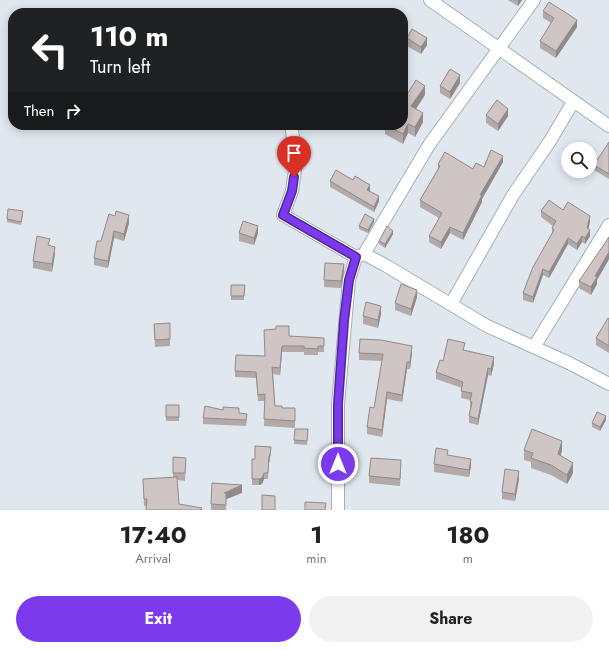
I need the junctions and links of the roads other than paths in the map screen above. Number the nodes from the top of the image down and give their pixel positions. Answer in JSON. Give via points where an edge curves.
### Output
{"nodes":[{"id":1,"x":430,"y":0,"type":"edge"},
{"id":2,"x":534,"y":0,"type":"edge"},
{"id":3,"x":499,"y":48,"type":"junction"},
{"id":4,"x":573,"y":102,"type":"junction"},
{"id":5,"x":609,"y":126,"type":"edge"},
{"id":6,"x":292,"y":130,"type":"dead end"},
{"id":7,"x":609,"y":225,"type":"edge"},
{"id":8,"x":360,"y":256,"type":"junction"},
{"id":9,"x":451,"y":304,"type":"junction"},
{"id":10,"x":534,"y":347,"type":"junction"},
{"id":11,"x":609,"y":384,"type":"edge"},
{"id":12,"x":338,"y":510,"type":"edge"}],
"edges":[{"from":1,"to":3,"type":"street"},
{"from":2,"to":3,"type":"street"},
{"from":3,"to":4,"type":"street"},
{"from":3,"to":8,"type":"street","via":[[430,145]]},
{"from":4,"to":5,"type":"street"},
{"from":4,"to":9,"type":"street","via":[[513,195]]},
{"from":6,"to":8,"type":"street","via":[[296,163],[292,191],[283,215]]},
{"from":7,"to":10,"type":"street"},
{"from":8,"to":9,"type":"street","via":[[385,264]]},
{"from":8,"to":12,"type":"street","via":[[349,280],[338,404]]},
{"from":9,"to":10,"type":"street","via":[[487,326]]},
{"from":10,"to":11,"type":"street"}]}
